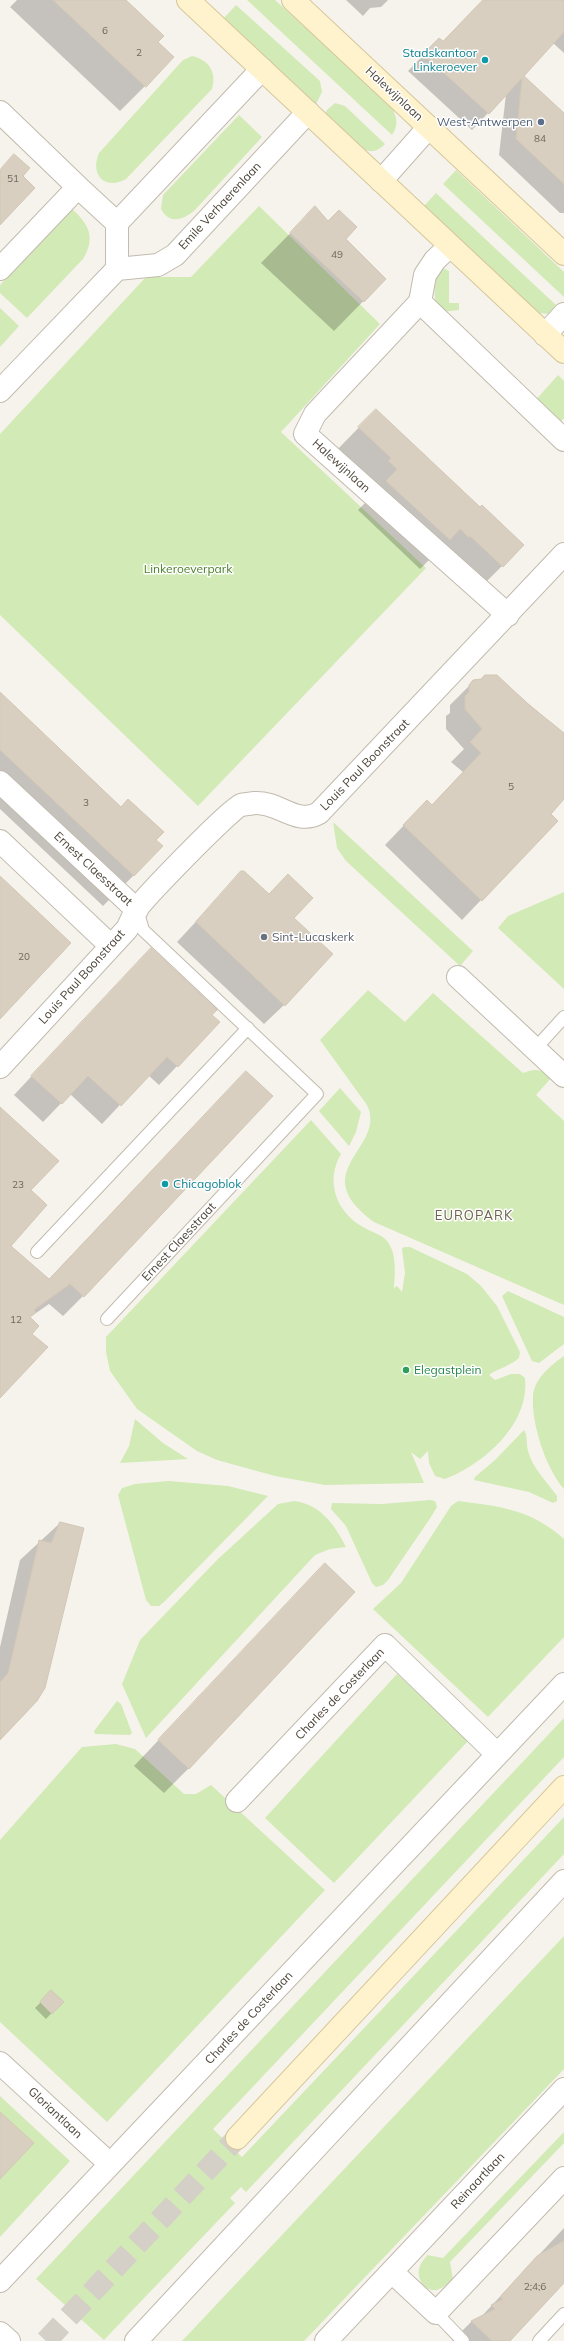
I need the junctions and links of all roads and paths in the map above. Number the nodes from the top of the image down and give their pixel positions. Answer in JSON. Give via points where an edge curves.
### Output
{"nodes":[{"id":1,"x":189,"y":0,"type":"edge"},
{"id":2,"x":293,"y":0,"type":"edge"},
{"id":3,"x":262,"y":69,"type":"junction"},
{"id":4,"x":0,"y":112,"type":"edge"},
{"id":5,"x":308,"y":112,"type":"junction"},
{"id":6,"x":429,"y":127,"type":"junction"},
{"id":7,"x":381,"y":181,"type":"junction"},
{"id":8,"x":78,"y":187,"type":"junction"},
{"id":9,"x":117,"y":223,"type":"junction"},
{"id":10,"x":450,"y":246,"type":"junction"},
{"id":11,"x":564,"y":254,"type":"edge"},
{"id":12,"x":0,"y":269,"type":"edge"},
{"id":13,"x":117,"y":269,"type":"junction"},
{"id":14,"x":420,"y":302,"type":"junction"},
{"id":15,"x":564,"y":314,"type":"edge"},
{"id":16,"x":545,"y":335,"type":"junction"},
{"id":17,"x":564,"y":352,"type":"edge"},
{"id":18,"x":0,"y":391,"type":"edge"},
{"id":19,"x":564,"y":440,"type":"edge"},
{"id":20,"x":564,"y":554,"type":"edge"},
{"id":21,"x":508,"y":616,"type":"junction"},
{"id":22,"x":0,"y":782,"type":"edge"},
{"id":23,"x":0,"y":841,"type":"edge"},
{"id":24,"x":137,"y":910,"type":"junction"},
{"id":25,"x":111,"y":946,"type":"junction"},
{"id":26,"x":458,"y":977,"type":"dead end"},
{"id":27,"x":564,"y":1017,"type":"edge"},
{"id":28,"x":248,"y":1028,"type":"junction"},
{"id":29,"x":535,"y":1049,"type":"junction"},
{"id":30,"x":0,"y":1067,"type":"edge"},
{"id":31,"x":564,"y":1076,"type":"edge"},
{"id":32,"x":37,"y":1252,"type":"dead end"},
{"id":33,"x":107,"y":1319,"type":"dead end"},
{"id":34,"x":564,"y":1684,"type":"edge"},
{"id":35,"x":497,"y":1754,"type":"junction"},
{"id":36,"x":564,"y":1787,"type":"edge"},
{"id":37,"x":236,"y":1801,"type":"dead end"},
{"id":38,"x":564,"y":1881,"type":"edge"},
{"id":39,"x":0,"y":2062,"type":"edge"},
{"id":40,"x":564,"y":2089,"type":"edge"},
{"id":41,"x":237,"y":2138,"type":"tunnel mouth"},
{"id":42,"x":110,"y":2164,"type":"junction"},
{"id":43,"x":564,"y":2178,"type":"edge"},
{"id":44,"x":392,"y":2272,"type":"junction"},
{"id":45,"x":0,"y":2281,"type":"edge"},
{"id":46,"x":436,"y":2313,"type":"junction"},
{"id":47,"x":564,"y":2314,"type":"edge"},
{"id":48,"x":0,"y":2333,"type":"edge"},
{"id":49,"x":9,"y":2341,"type":"edge"},
{"id":50,"x":136,"y":2341,"type":"edge"},
{"id":51,"x":326,"y":2341,"type":"edge"},
{"id":52,"x":463,"y":2341,"type":"edge"},
{"id":53,"x":539,"y":2341,"type":"edge"}],
"edges":[{"from":1,"to":3,"type":"main road"},
{"from":2,"to":6,"type":"main road","name":"Halewijnlaan"},
{"from":3,"to":5,"type":"main road"},
{"from":3,"to":9,"type":"street"},
{"from":4,"to":8,"type":"street"},
{"from":5,"to":7,"type":"main road"},
{"from":5,"to":13,"type":"street","name":"Emile Verhaerenlaan","via":[[175,255],[158,265]]},
{"from":6,"to":7,"type":"street"},
{"from":6,"to":11,"type":"main road","name":"Halewijnlaan"},
{"from":7,"to":10,"type":"main road"},
{"from":8,"to":9,"type":"street"},
{"from":8,"to":12,"type":"street"},
{"from":9,"to":13,"type":"street"},
{"from":10,"to":14,"type":"street","via":[[435,260],[425,275]]},
{"from":10,"to":16,"type":"main road"},
{"from":13,"to":18,"type":"street"},
{"from":14,"to":19,"type":"street"},
{"from":14,"to":21,"type":"street","name":"Halewijnlaan","via":[[315,414],[305,434]]},
{"from":15,"to":16,"type":"street"},
{"from":16,"to":17,"type":"main road"},
{"from":20,"to":21,"type":"street","name":"Louis Paul Boonstraat"},
{"from":21,"to":24,"type":"street","name":"Louis Paul Boonstraat","via":[[320,813],[310,818],[297,816],[270,804],[241,805],[223,819]]},
{"from":22,"to":24,"type":"street","name":"Ernest Claesstraat"},
{"from":23,"to":25,"type":"street"},
{"from":24,"to":25,"type":"street","name":"Louis Paul Boonstraat","via":[[127,929]]},
{"from":24,"to":28,"type":"lane","name":"Ernest Claesstraat","via":[[143,930]]},
{"from":25,"to":30,"type":"street","name":"Louis Paul Boonstraat"},
{"from":26,"to":29,"type":"street"},
{"from":27,"to":29,"type":"lane"},
{"from":28,"to":32,"type":"lane"},
{"from":28,"to":33,"type":"lane","name":"Ernest Claesstraat","via":[[317,1094]]},
{"from":29,"to":31,"type":"street"},
{"from":34,"to":35,"type":"street","name":"Charles de Costerlaan"},
{"from":35,"to":37,"type":"street","name":"Charles de Costerlaan","via":[[385,1645]]},
{"from":35,"to":42,"type":"street","name":"Charles de Costerlaan"},
{"from":36,"to":41,"type":"main road"},
{"from":38,"to":50,"type":"street"},
{"from":39,"to":42,"type":"street","name":"Gloriantlaan"},
{"from":40,"to":44,"type":"street","name":"Reinaartlaan"},
{"from":42,"to":45,"type":"street","name":"Charles de Costerlaan"},
{"from":43,"to":46,"type":"street"},
{"from":44,"to":46,"type":"street"},
{"from":44,"to":51,"type":"street","name":"Reinaartlaan"},
{"from":46,"to":52,"type":"lane"},
{"from":47,"to":53,"type":"lane"},
{"from":48,"to":49,"type":"street"}]}
